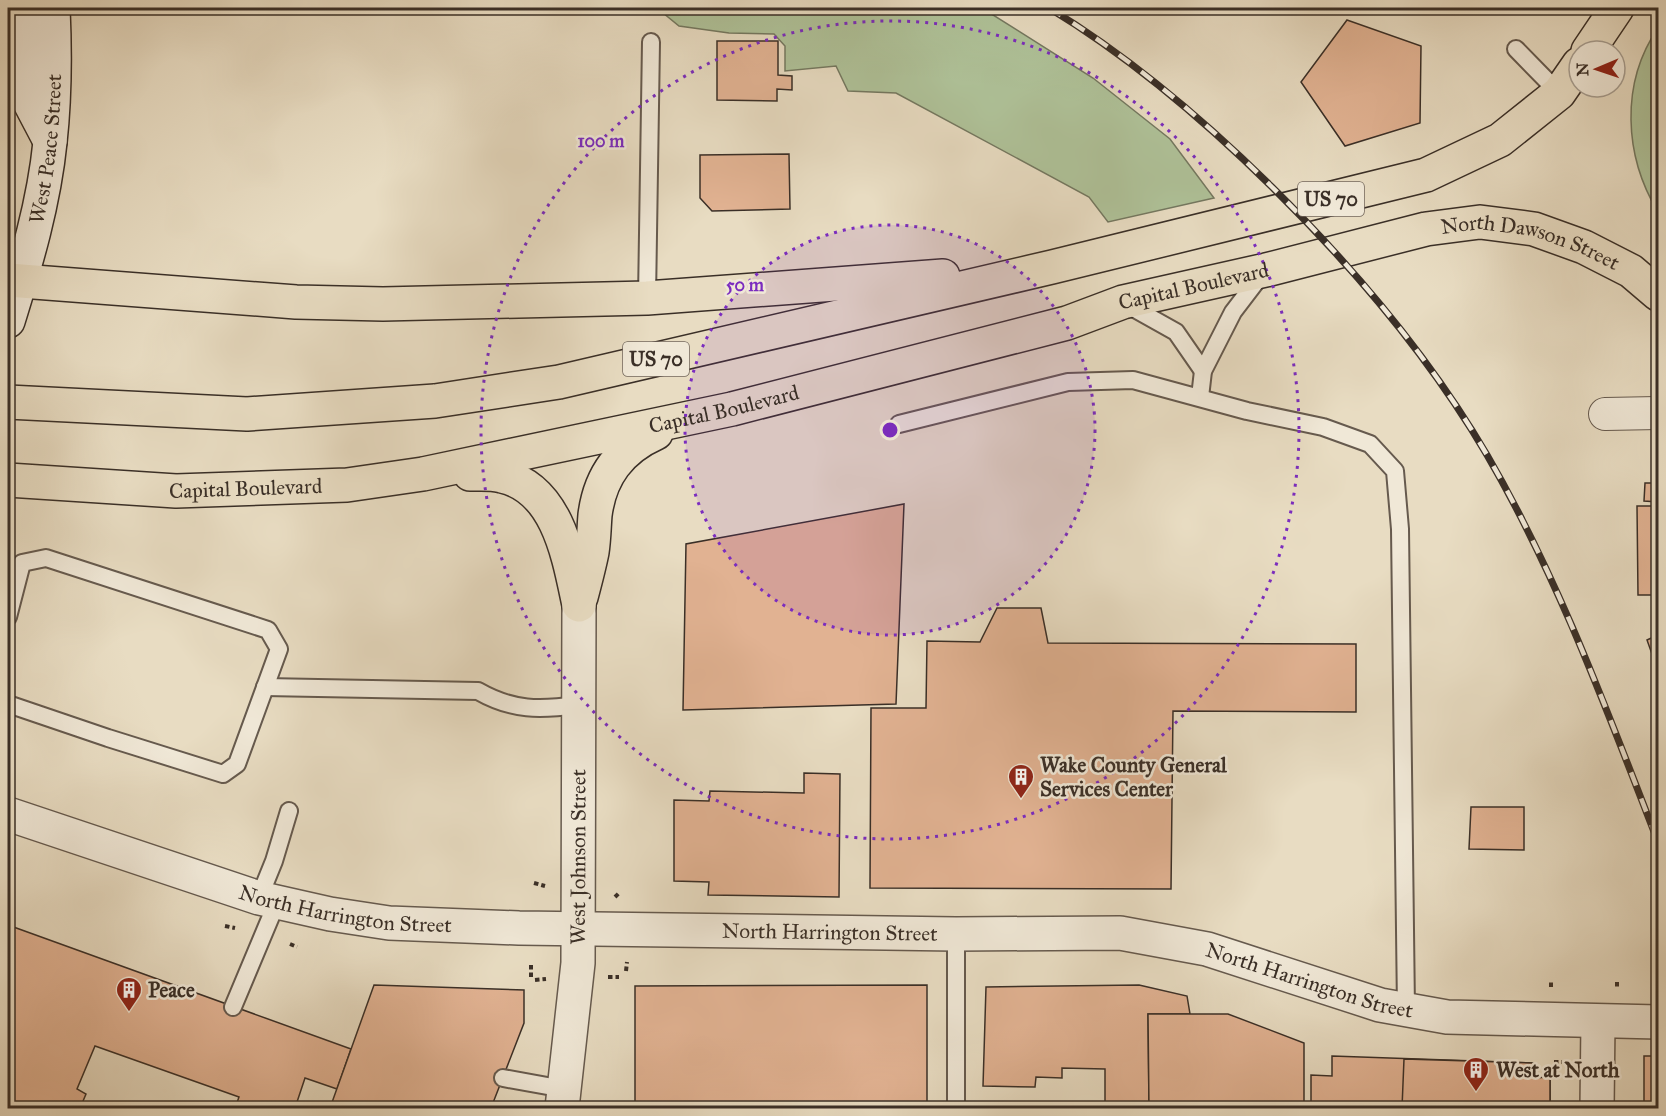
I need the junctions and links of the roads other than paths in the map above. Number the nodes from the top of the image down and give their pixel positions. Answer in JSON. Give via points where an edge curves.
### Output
{"nodes":[{"id":1,"x":27,"y":8,"type":"edge"},
{"id":2,"x":53,"y":8,"type":"edge"},
{"id":3,"x":1615,"y":9,"type":"edge"},
{"id":4,"x":1596,"y":39,"type":"edge"},
{"id":5,"x":651,"y":42,"type":"dead end"},
{"id":6,"x":1516,"y":49,"type":"dead end"},
{"id":7,"x":1567,"y":81,"type":"edge"},
{"id":8,"x":1559,"y":93,"type":"junction"},
{"id":9,"x":50,"y":143,"type":"junction"},
{"id":10,"x":1426,"y":229,"type":"joint"},
{"id":11,"x":1053,"y":267,"type":"junction"},
{"id":12,"x":1266,"y":270,"type":"junction"},
{"id":13,"x":14,"y":280,"type":"edge"},
{"id":14,"x":1659,"y":294,"type":"edge"},
{"id":15,"x":647,"y":298,"type":"junction"},
{"id":16,"x":1123,"y":302,"type":"junction"},
{"id":17,"x":8,"y":321,"type":"edge"},
{"id":18,"x":1203,"y":371,"type":"junction"},
{"id":19,"x":1200,"y":397,"type":"junction"},
{"id":20,"x":8,"y":402,"type":"edge"},
{"id":21,"x":1659,"y":413,"type":"edge"},
{"id":22,"x":1605,"y":414,"type":"dead end"},
{"id":23,"x":687,"y":419,"type":"junction"},
{"id":24,"x":899,"y":424,"type":"dead end"},
{"id":25,"x":423,"y":474,"type":"junction"},
{"id":26,"x":8,"y":480,"type":"edge"},
{"id":27,"x":579,"y":605,"type":"junction"},
{"id":28,"x":8,"y":617,"type":"edge"},
{"id":29,"x":265,"y":687,"type":"junction"},
{"id":30,"x":8,"y":704,"type":"edge"},
{"id":31,"x":578,"y":705,"type":"junction"},
{"id":32,"x":289,"y":811,"type":"dead end"},
{"id":33,"x":8,"y":814,"type":"edge"},
{"id":34,"x":268,"y":900,"type":"junction"},
{"id":35,"x":579,"y":928,"type":"junction"},
{"id":36,"x":956,"y":934,"type":"junction"},
{"id":37,"x":233,"y":1006,"type":"dead end"},
{"id":38,"x":1406,"y":1009,"type":"junction"},
{"id":39,"x":1598,"y":1022,"type":"junction"},
{"id":40,"x":1659,"y":1022,"type":"edge"},
{"id":41,"x":503,"y":1078,"type":"dead end"},
{"id":42,"x":563,"y":1099,"type":"edge"},
{"id":43,"x":956,"y":1108,"type":"edge"},
{"id":44,"x":1597,"y":1108,"type":"edge"}],
"edges":[{"from":1,"to":9,"type":"street","via":[[29,101]]},
{"from":2,"to":9,"type":"street","name":"West Peace Street","via":[[55,60]]},
{"from":3,"to":4,"type":"main road"},
{"from":5,"to":15,"type":"lane"},
{"from":6,"to":8,"type":"lane"},
{"from":7,"to":8,"type":"main road","number":"US 70"},
{"from":8,"to":11,"type":"main road","number":"US 70","via":[[1500,140],[1426,175]]},
{"from":9,"to":13,"type":"street","name":"West Peace Street","via":[[33,240]]},
{"from":10,"to":12,"type":"main road","name":"Capital Boulevard","number":"US 70"},
{"from":10,"to":14,"type":"main road","name":"North Dawson Street","number":"US 70","via":[[1480,222],[1534,228],[1631,271]]},
{"from":11,"to":15,"type":"main road"},
{"from":11,"to":20,"type":"main road","number":"US 70","via":[[559,382],[435,401],[247,414]]},
{"from":12,"to":16,"type":"main road","name":"Capital Boulevard","number":"US 70"},
{"from":12,"to":18,"type":"lane","via":[[1233,312]]},
{"from":13,"to":15,"type":"main road","via":[[296,302]]},
{"from":13,"to":17,"type":"street","name":"West Peace Street"},
{"from":16,"to":18,"type":"lane","via":[[1176,332]]},
{"from":16,"to":23,"type":"main road","name":"Capital Boulevard","number":"US 70","via":[[1067,323]]},
{"from":18,"to":19,"type":"lane"},
{"from":19,"to":24,"type":"lane","via":[[1133,380],[1068,382]]},
{"from":19,"to":38,"type":"lane","via":[[1323,427],[1370,444],[1395,471],[1400,529]]},
{"from":21,"to":22,"type":"street"},
{"from":23,"to":25,"type":"main road","name":"Capital Boulevard","number":"US 70"},
{"from":23,"to":27,"type":"main road","via":[[632,446],[608,473],[598,497],[592,551]]},
{"from":25,"to":26,"type":"main road","name":"Capital Boulevard","number":"US 70","via":[[347,485],[176,491]]},
{"from":25,"to":27,"type":"main road","via":[[504,476],[534,493],[562,535]]},
{"from":27,"to":31,"type":"street","name":"West Johnson Street"},
{"from":28,"to":29,"type":"lane","via":[[22,563],[46,558],[268,630],[279,649]]},
{"from":29,"to":30,"type":"lane","via":[[237,764],[223,774]]},
{"from":29,"to":31,"type":"lane","via":[[478,692],[498,702],[542,710]]},
{"from":31,"to":35,"type":"street","name":"West Johnson Street"},
{"from":32,"to":34,"type":"lane","via":[[274,861]]},
{"from":33,"to":34,"type":"street","name":"North Harrington Street"},
{"from":34,"to":35,"type":"street","name":"North Harrington Street","via":[[357,919],[418,925]]},
{"from":34,"to":37,"type":"lane"},
{"from":35,"to":36,"type":"street","name":"North Harrington Street"},
{"from":35,"to":42,"type":"street","name":"West Johnson Street"},
{"from":36,"to":38,"type":"street","name":"North Harrington Street","via":[[1120,933],[1207,949],[1380,1005]]},
{"from":36,"to":43,"type":"lane"},
{"from":38,"to":39,"type":"street","name":"North Harrington Street","via":[[1447,1017]]},
{"from":39,"to":40,"type":"street","name":"North Harrington Street"},
{"from":39,"to":44,"type":"street"},
{"from":41,"to":42,"type":"lane"}]}
